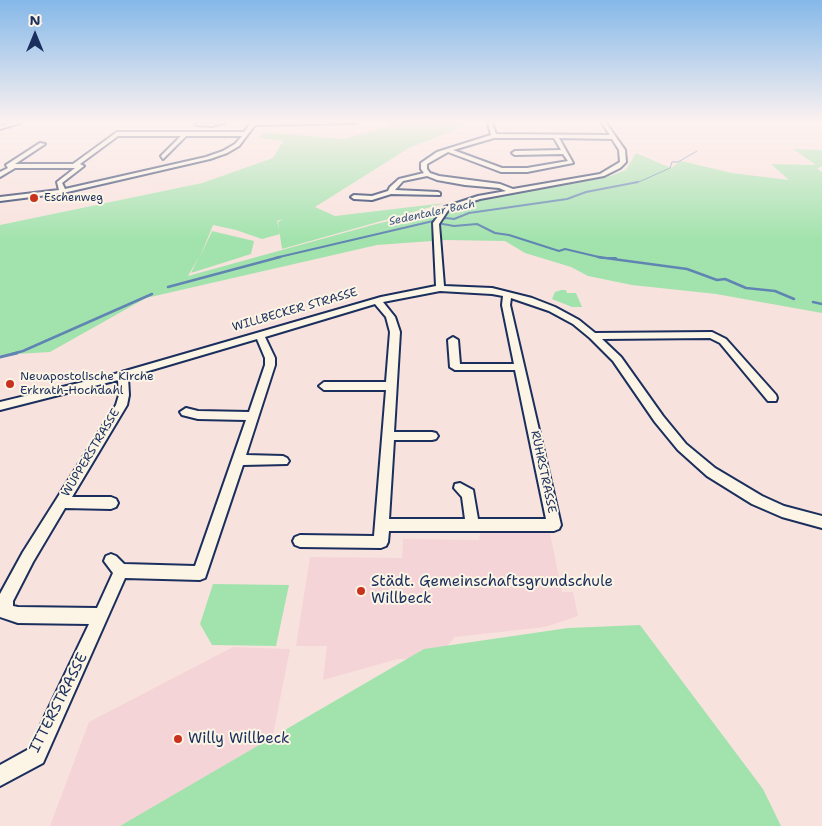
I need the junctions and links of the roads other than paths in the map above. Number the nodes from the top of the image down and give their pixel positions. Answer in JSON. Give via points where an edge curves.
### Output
{"nodes":[{"id":1,"x":15,"y":162,"type":"edge"},
{"id":2,"x":80,"y":162,"type":"edge"},
{"id":3,"x":193,"y":162,"type":"edge"},
{"id":4,"x":426,"y":162,"type":"edge"},
{"id":5,"x":479,"y":162,"type":"edge"},
{"id":6,"x":571,"y":162,"type":"edge"},
{"id":7,"x":623,"y":162,"type":"edge"},
{"id":8,"x":14,"y":166,"type":"junction"},
{"id":9,"x":74,"y":166,"type":"junction"},
{"id":10,"x":1,"y":174,"type":"edge"},
{"id":11,"x":428,"y":174,"type":"junction"},
{"id":12,"x":64,"y":191,"type":"junction"},
{"id":13,"x":512,"y":191,"type":"junction"},
{"id":14,"x":391,"y":192,"type":"junction"},
{"id":15,"x":438,"y":194,"type":"dead end"},
{"id":16,"x":354,"y":198,"type":"dead end"},
{"id":17,"x":0,"y":199,"type":"edge"},
{"id":18,"x":440,"y":288,"type":"junction"},
{"id":19,"x":508,"y":294,"type":"junction"},
{"id":20,"x":377,"y":301,"type":"junction"},
{"id":21,"x":260,"y":335,"type":"junction"},
{"id":22,"x":594,"y":336,"type":"junction"},
{"id":23,"x":453,"y":340,"type":"dead end"},
{"id":24,"x":520,"y":367,"type":"junction"},
{"id":25,"x":123,"y":375,"type":"junction"},
{"id":26,"x":324,"y":386,"type":"dead end"},
{"id":27,"x":391,"y":386,"type":"junction"},
{"id":28,"x":772,"y":398,"type":"dead end"},
{"id":29,"x":0,"y":406,"type":"edge"},
{"id":30,"x":186,"y":412,"type":"dead end"},
{"id":31,"x":252,"y":416,"type":"junction"},
{"id":32,"x":388,"y":436,"type":"junction"},
{"id":33,"x":432,"y":436,"type":"dead end"},
{"id":34,"x":237,"y":460,"type":"junction"},
{"id":35,"x":283,"y":462,"type":"dead end"},
{"id":36,"x":460,"y":488,"type":"dead end"},
{"id":37,"x":61,"y":502,"type":"junction"},
{"id":38,"x":111,"y":503,"type":"dead end"},
{"id":39,"x":822,"y":522,"type":"edge"},
{"id":40,"x":472,"y":524,"type":"junction"},
{"id":41,"x":382,"y":525,"type":"junction"},
{"id":42,"x":300,"y":541,"type":"dead end"},
{"id":43,"x":101,"y":616,"type":"junction"},
{"id":44,"x":0,"y":776,"type":"edge"}],
"edges":[{"from":1,"to":8,"type":"street","via":[[8,166]]},
{"from":2,"to":9,"type":"street"},
{"from":3,"to":12,"type":"street"},
{"from":4,"to":11,"type":"street","via":[[424,169]]},
{"from":5,"to":6,"type":"street","via":[[501,170],[513,170]]},
{"from":7,"to":13,"type":"street","via":[[602,174]]},
{"from":8,"to":9,"type":"street"},
{"from":8,"to":10,"type":"street"},
{"from":9,"to":12,"type":"street","via":[[81,166],[59,184]]},
{"from":11,"to":13,"type":"street","via":[[449,181],[500,186]]},
{"from":11,"to":14,"type":"street","via":[[401,180]]},
{"from":12,"to":17,"type":"street"},
{"from":13,"to":18,"type":"street","via":[[448,208],[435,224]]},
{"from":14,"to":15,"type":"street"},
{"from":14,"to":16,"type":"street","via":[[372,198]]},
{"from":18,"to":19,"type":"street","name":"WILLBECKER STRASSE","via":[[472,288]]},
{"from":18,"to":20,"type":"street","name":"WILLBECKER STRASSE"},
{"from":19,"to":22,"type":"street","name":"WILLBECKER STRASSE","via":[[552,309]]},
{"from":19,"to":24,"type":"street","name":"RUHRSTRASSE","via":[[506,305]]},
{"from":20,"to":21,"type":"street","name":"WILLBECKER STRASSE"},
{"from":20,"to":27,"type":"street","via":[[394,324]]},
{"from":21,"to":25,"type":"street","name":"WILLBECKER STRASSE"},
{"from":21,"to":31,"type":"street","via":[[270,365]]},
{"from":22,"to":28,"type":"street","via":[[712,335],[723,341]]},
{"from":22,"to":39,"type":"street","name":"WILLBECKER STRASSE","via":[[617,359],[658,419],[710,472],[757,500]]},
{"from":23,"to":24,"type":"street","via":[[455,367]]},
{"from":24,"to":40,"type":"street","name":"RUHRSTRASSE","via":[[554,525]]},
{"from":25,"to":29,"type":"street","name":"WILLBECKER STRASSE"},
{"from":25,"to":37,"type":"street","name":"WUPPERSTRASSE","via":[[121,405]]},
{"from":26,"to":27,"type":"street"},
{"from":27,"to":32,"type":"street"},
{"from":30,"to":31,"type":"street"},
{"from":31,"to":34,"type":"street"},
{"from":32,"to":33,"type":"street"},
{"from":32,"to":41,"type":"street"},
{"from":34,"to":35,"type":"street"},
{"from":34,"to":43,"type":"street","via":[[200,573],[116,566]]},
{"from":36,"to":40,"type":"street","via":[[468,494]]},
{"from":37,"to":38,"type":"street","name":"WUPPERSTRASSE"},
{"from":37,"to":43,"type":"street","name":"WUPPERSTRASSE","via":[[5,600],[6,612]]},
{"from":40,"to":41,"type":"street","name":"RUHRSTRASSE"},
{"from":41,"to":42,"type":"street","via":[[381,542]]},
{"from":43,"to":44,"type":"street","name":"ITTERSTRASSE","via":[[36,756]]}]}
